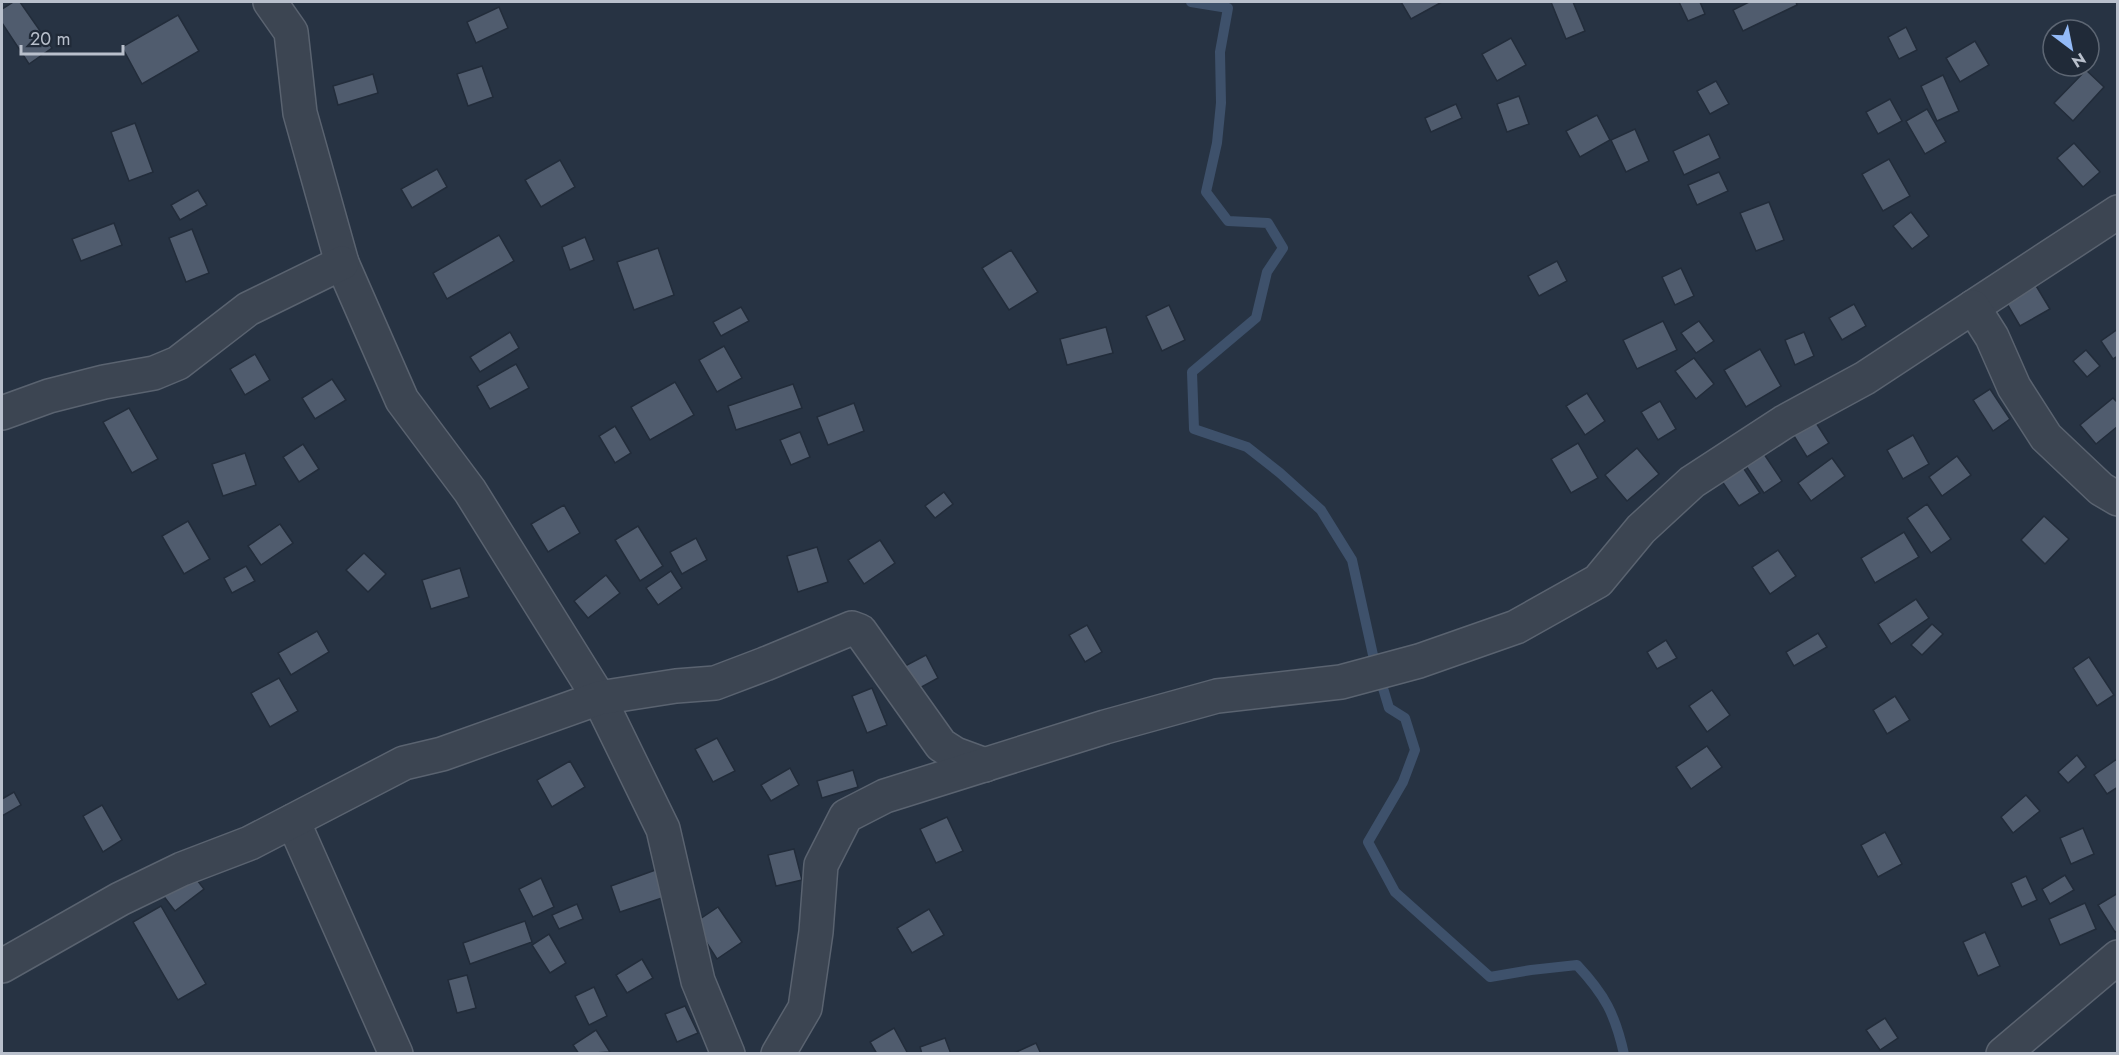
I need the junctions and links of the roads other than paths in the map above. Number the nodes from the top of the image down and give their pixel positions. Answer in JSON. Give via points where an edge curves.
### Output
{"nodes":[{"id":1,"x":270,"y":2,"type":"edge"},
{"id":2,"x":2118,"y":212,"type":"edge"},
{"id":3,"x":342,"y":263,"type":"junction"},
{"id":4,"x":1973,"y":308,"type":"junction"},
{"id":5,"x":2,"y":413,"type":"edge"},
{"id":6,"x":2118,"y":499,"type":"edge"},
{"id":7,"x":599,"y":698,"type":"junction"},
{"id":8,"x":985,"y":765,"type":"junction"},
{"id":9,"x":294,"y":820,"type":"junction"},
{"id":10,"x":2118,"y":957,"type":"edge"},
{"id":11,"x":2,"y":966,"type":"edge"},
{"id":12,"x":396,"y":1053,"type":"edge"},
{"id":13,"x":728,"y":1053,"type":"edge"},
{"id":14,"x":778,"y":1053,"type":"edge"},
{"id":15,"x":2003,"y":1053,"type":"edge"}],
"edges":[{"from":1,"to":3,"type":"street","via":[[291,32],[300,112]]},
{"from":2,"to":4,"type":"street"},
{"from":3,"to":5,"type":"street","via":[[248,309],[178,363],[154,373],[48,396]]},
{"from":3,"to":7,"type":"street","via":[[402,400],[470,491]]},
{"from":4,"to":6,"type":"street","via":[[1992,337],[2014,387],[2046,437],[2101,489]]},
{"from":4,"to":8,"type":"street","via":[[1692,482],[1641,529],[1599,581],[1516,627],[1419,661],[1341,682],[1217,696]]},
{"from":7,"to":8,"type":"street","via":[[716,683],[852,627],[860,631],[941,745]]},
{"from":7,"to":9,"type":"street","via":[[442,754],[404,763]]},
{"from":7,"to":13,"type":"street","via":[[663,829],[698,981]]},
{"from":8,"to":14,"type":"street","via":[[885,796],[846,816],[821,865],[805,1008]]},
{"from":9,"to":11,"type":"street","via":[[120,899]]},
{"from":9,"to":12,"type":"street"},
{"from":10,"to":15,"type":"street"}]}
